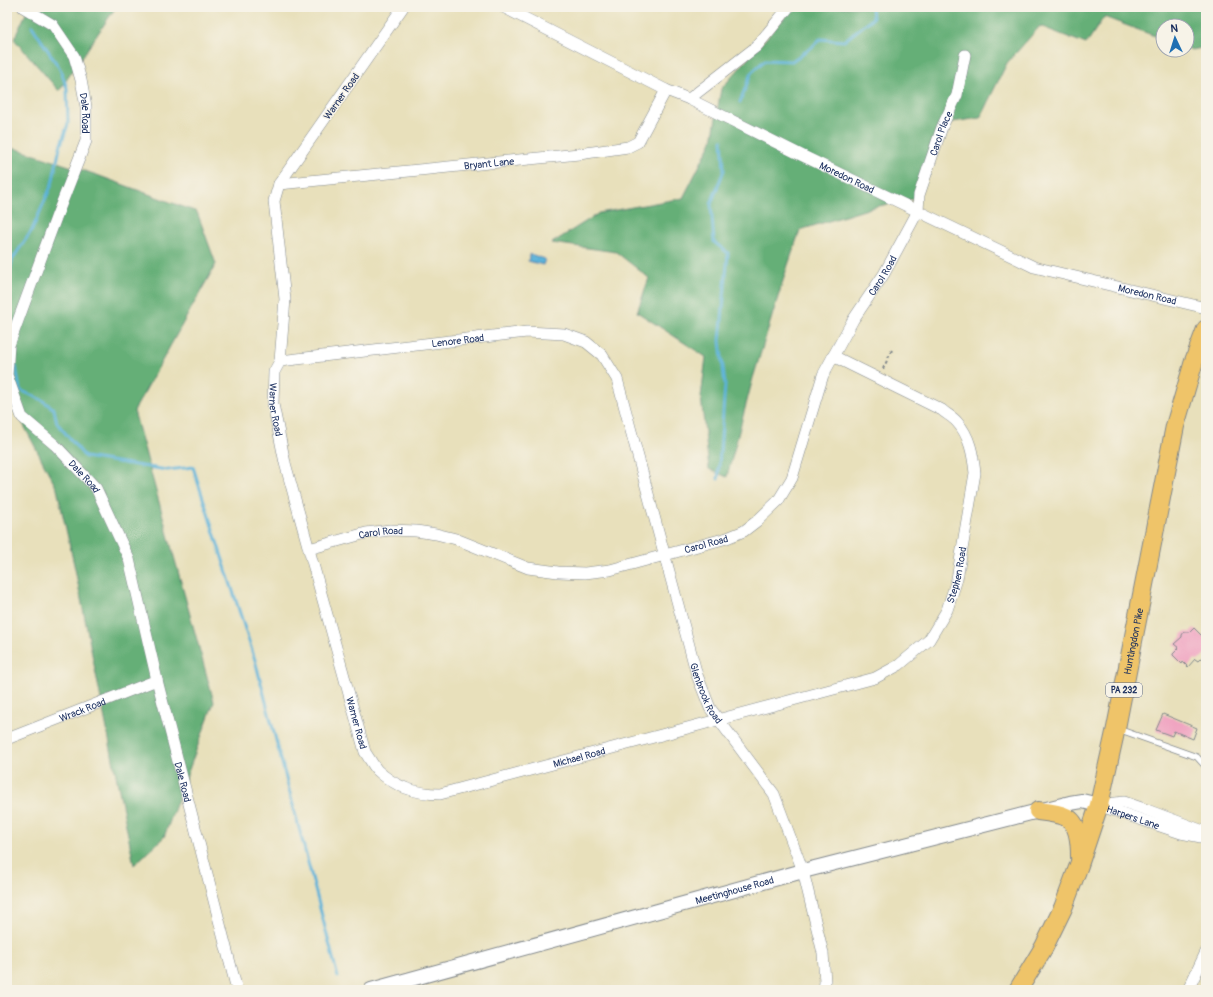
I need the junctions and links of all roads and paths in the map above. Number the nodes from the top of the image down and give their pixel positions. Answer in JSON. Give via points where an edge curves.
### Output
{"nodes":[{"id":1,"x":23,"y":7,"type":"edge"},
{"id":2,"x":404,"y":7,"type":"edge"},
{"id":3,"x":502,"y":7,"type":"edge"},
{"id":4,"x":789,"y":7,"type":"edge"},
{"id":5,"x":965,"y":55,"type":"dead end"},
{"id":6,"x":666,"y":90,"type":"junction"},
{"id":7,"x":688,"y":99,"type":"junction"},
{"id":8,"x":279,"y":184,"type":"junction"},
{"id":9,"x":918,"y":211,"type":"junction"},
{"id":10,"x":1206,"y":308,"type":"edge"},
{"id":11,"x":1206,"y":329,"type":"edge"},
{"id":12,"x":892,"y":350,"type":"dead end"},
{"id":13,"x":832,"y":356,"type":"junction"},
{"id":14,"x":280,"y":361,"type":"junction"},
{"id":15,"x":881,"y":372,"type":"dead end"},
{"id":16,"x":7,"y":375,"type":"edge"},
{"id":17,"x":617,"y":379,"type":"joint"},
{"id":18,"x":309,"y":549,"type":"junction"},
{"id":19,"x":664,"y":556,"type":"junction"},
{"id":20,"x":157,"y":680,"type":"junction"},
{"id":21,"x":718,"y":719,"type":"junction"},
{"id":22,"x":1116,"y":728,"type":"junction"},
{"id":23,"x":7,"y":739,"type":"edge"},
{"id":24,"x":1206,"y":767,"type":"edge"},
{"id":25,"x":440,"y":794,"type":"joint"},
{"id":26,"x":1099,"y":806,"type":"junction"},
{"id":27,"x":1038,"y":811,"type":"junction"},
{"id":28,"x":1206,"y":832,"type":"edge"},
{"id":29,"x":1206,"y":838,"type":"edge"},
{"id":30,"x":1079,"y":865,"type":"junction"},
{"id":31,"x":803,"y":871,"type":"junction"},
{"id":32,"x":1206,"y":952,"type":"edge"},
{"id":33,"x":237,"y":990,"type":"edge"},
{"id":34,"x":371,"y":990,"type":"edge"},
{"id":35,"x":824,"y":990,"type":"edge"},
{"id":36,"x":1018,"y":990,"type":"edge"},
{"id":37,"x":1188,"y":990,"type":"edge"}],
"edges":[{"from":1,"to":16,"type":"street","name":"Dale Road","via":[[53,25],[74,56],[86,108],[86,141],[9,345]]},
{"from":2,"to":8,"type":"street","name":"Warner Road"},
{"from":3,"to":6,"type":"street","name":"Moredon Road"},
{"from":4,"to":7,"type":"street","via":[[756,47]]},
{"from":5,"to":9,"type":"street","name":"Carol Place","via":[[957,95],[942,127],[919,195]]},
{"from":6,"to":7,"type":"street","name":"Moredon Road"},
{"from":6,"to":8,"type":"street","name":"Bryant Lane","via":[[638,142],[628,147]]},
{"from":7,"to":9,"type":"street","name":"Moredon Road"},
{"from":8,"to":14,"type":"street","name":"Warner Road","via":[[274,201],[286,299]]},
{"from":9,"to":10,"type":"street","name":"Moredon Road","via":[[1034,267]]},
{"from":9,"to":13,"type":"street","name":"Carol Road","via":[[884,274]]},
{"from":11,"to":22,"type":"main road","name":"Huntingdon Pike","number":"PA 232","via":[[1175,426]]},
{"from":12,"to":15,"type":"path"},
{"from":13,"to":19,"type":"street","name":"Carol Road","via":[[823,375],[792,478],[778,500],[757,521],[728,538]]},
{"from":13,"to":21,"type":"street","name":"Stephen Road","via":[[942,410],[957,422],[968,440],[975,473],[957,579],[947,610],[929,640],[899,665],[875,678]]},
{"from":14,"to":17,"type":"street","name":"Lenore Road","via":[[527,332],[564,334],[586,342],[602,355]]},
{"from":14,"to":18,"type":"street","name":"Warner Road","via":[[274,372],[273,404],[285,463]]},
{"from":16,"to":20,"type":"street","name":"Dale Road","via":[[22,418],[55,445],[96,488],[129,559]]},
{"from":17,"to":19,"type":"street","name":"Glenbrook Road"},
{"from":18,"to":19,"type":"street","name":"Carol Road","via":[[366,533],[390,530],[436,534],[456,539],[528,568],[558,572],[585,573],[610,570]]},
{"from":18,"to":25,"type":"street","name":"Warner Road","via":[[365,752],[377,770],[411,791]]},
{"from":19,"to":21,"type":"street","name":"Glenbrook Road","via":[[697,675],[710,708]]},
{"from":20,"to":23,"type":"street","name":"Wrack Road"},
{"from":20,"to":33,"type":"street","name":"Dale Road"},
{"from":21,"to":25,"type":"street","name":"Michael Road"},
{"from":21,"to":31,"type":"street","name":"Glenbrook Road","via":[[774,794]]},
{"from":22,"to":24,"type":"lane","via":[[1197,757]]},
{"from":22,"to":26,"type":"main road","name":"Huntingdon Pike","number":"PA 232"},
{"from":26,"to":27,"type":"street","name":"Meetinghouse Road","via":[[1082,801]]},
{"from":26,"to":28,"type":"street","name":"Harpers Lane","via":[[1124,802]]},
{"from":26,"to":29,"type":"street","name":"Harpers Lane","via":[[1181,833]]},
{"from":26,"to":30,"type":"main road","name":"Huntingdon Pike","number":"PA 232"},
{"from":27,"to":30,"type":"main road","via":[[1067,817],[1072,822],[1079,840]]},
{"from":27,"to":31,"type":"street","name":"Meetinghouse Road"},
{"from":30,"to":36,"type":"main road","name":"Huntingdon Pike","number":"PA 232","via":[[1063,908],[1044,947]]},
{"from":31,"to":34,"type":"street","name":"Meetinghouse Road"},
{"from":31,"to":35,"type":"street","name":"Glenbrook Road","via":[[824,953]]},
{"from":32,"to":37,"type":"street"}]}
